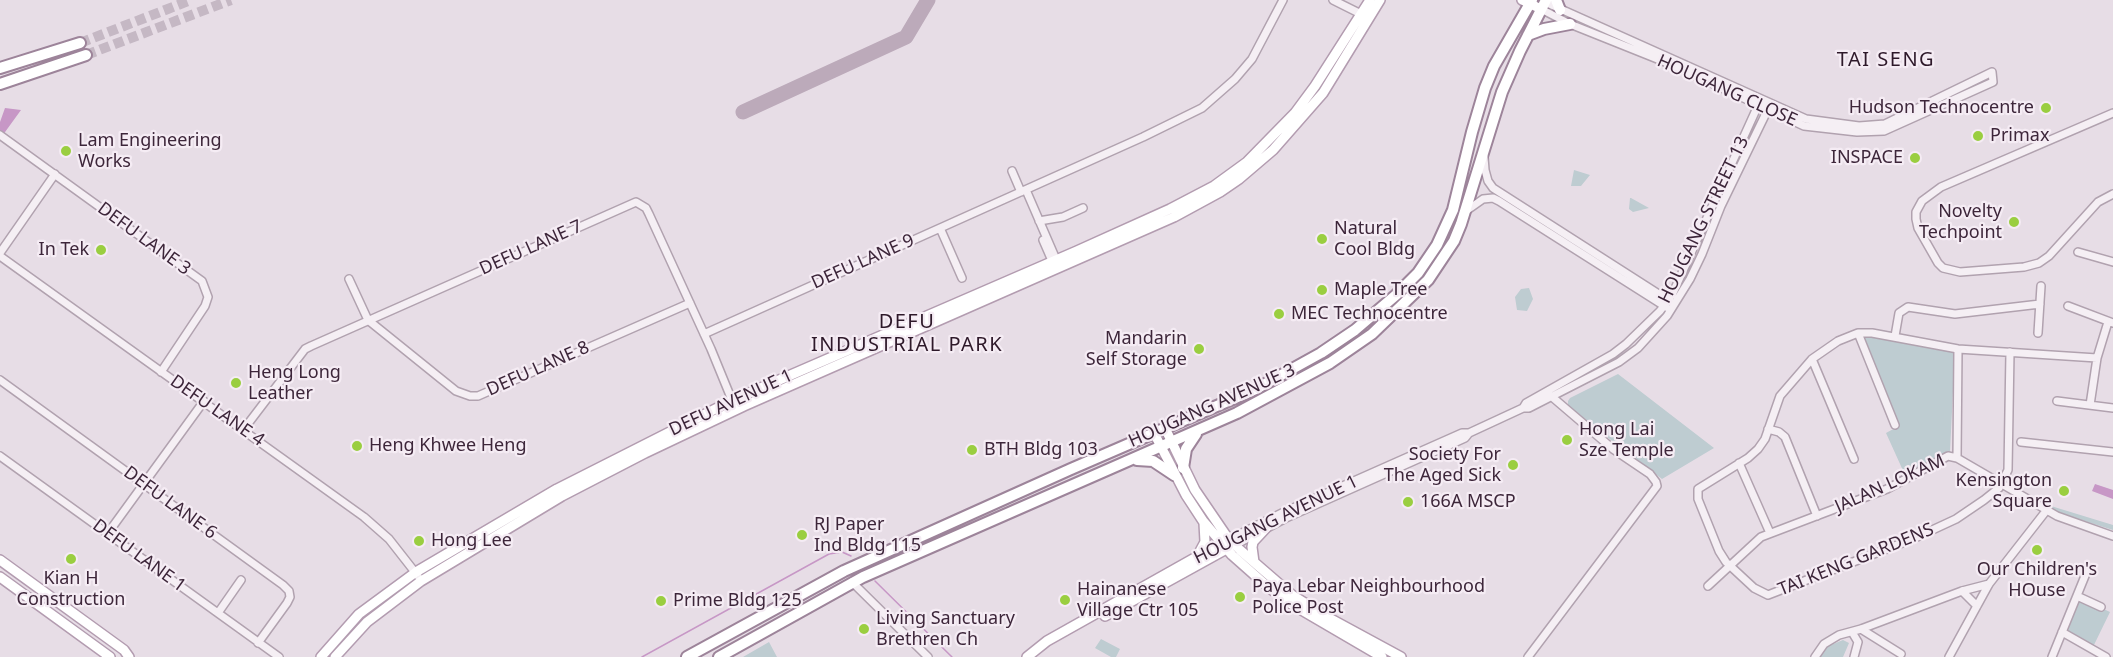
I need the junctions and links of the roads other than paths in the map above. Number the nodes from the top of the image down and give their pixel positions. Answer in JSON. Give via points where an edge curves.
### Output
{"nodes":[{"id":1,"x":1283,"y":0,"type":"edge"},
{"id":2,"x":1333,"y":0,"type":"edge"},
{"id":3,"x":1370,"y":0,"type":"edge"},
{"id":4,"x":1380,"y":0,"type":"edge"},
{"id":5,"x":1542,"y":3,"type":"edge"},
{"id":6,"x":1365,"y":16,"type":"junction"},
{"id":7,"x":1570,"y":24,"type":"junction"},
{"id":8,"x":1528,"y":35,"type":"junction"},
{"id":9,"x":80,"y":43,"type":"tunnel mouth"},
{"id":10,"x":86,"y":55,"type":"tunnel mouth"},
{"id":11,"x":0,"y":68,"type":"edge"},
{"id":12,"x":0,"y":84,"type":"edge"},
{"id":13,"x":1760,"y":102,"type":"junction"},
{"id":14,"x":1769,"y":107,"type":"junction"},
{"id":15,"x":2113,"y":113,"type":"edge"},
{"id":16,"x":3,"y":138,"type":"edge"},
{"id":17,"x":1484,"y":149,"type":"junction"},
{"id":18,"x":1012,"y":171,"type":"dead end"},
{"id":19,"x":55,"y":174,"type":"junction"},
{"id":20,"x":1023,"y":191,"type":"junction"},
{"id":21,"x":2113,"y":194,"type":"edge"},
{"id":22,"x":1083,"y":208,"type":"dead end"},
{"id":23,"x":1464,"y":213,"type":"junction"},
{"id":24,"x":1039,"y":221,"type":"junction"},
{"id":25,"x":940,"y":228,"type":"junction"},
{"id":26,"x":2078,"y":252,"type":"dead end"},
{"id":27,"x":0,"y":255,"type":"edge"},
{"id":28,"x":2113,"y":262,"type":"edge"},
{"id":29,"x":1056,"y":264,"type":"junction"},
{"id":30,"x":962,"y":278,"type":"dead end"},
{"id":31,"x":349,"y":279,"type":"dead end"},
{"id":32,"x":2041,"y":286,"type":"dead end"},
{"id":33,"x":690,"y":303,"type":"junction"},
{"id":34,"x":2040,"y":304,"type":"junction"},
{"id":35,"x":1669,"y":305,"type":"junction"},
{"id":36,"x":2068,"y":306,"type":"dead end"},
{"id":37,"x":368,"y":320,"type":"junction"},
{"id":38,"x":2110,"y":322,"type":"edge"},
{"id":39,"x":1858,"y":333,"type":"junction"},
{"id":40,"x":2038,"y":333,"type":"dead end"},
{"id":41,"x":704,"y":334,"type":"junction"},
{"id":42,"x":1895,"y":336,"type":"junction"},
{"id":43,"x":1958,"y":349,"type":"junction"},
{"id":44,"x":2010,"y":352,"type":"junction"},
{"id":45,"x":2097,"y":358,"type":"junction"},
{"id":46,"x":1812,"y":359,"type":"junction"},
{"id":47,"x":161,"y":372,"type":"junction"},
{"id":48,"x":0,"y":380,"type":"edge"},
{"id":49,"x":1549,"y":394,"type":"junction"},
{"id":50,"x":733,"y":400,"type":"junction"},
{"id":51,"x":204,"y":401,"type":"junction"},
{"id":52,"x":2057,"y":401,"type":"dead end"},
{"id":53,"x":2090,"y":405,"type":"junction"},
{"id":54,"x":2113,"y":408,"type":"edge"},
{"id":55,"x":736,"y":410,"type":"junction"},
{"id":56,"x":1895,"y":426,"type":"dead end"},
{"id":57,"x":1165,"y":428,"type":"junction"},
{"id":58,"x":244,"y":429,"type":"junction"},
{"id":59,"x":1768,"y":429,"type":"junction"},
{"id":60,"x":1198,"y":431,"type":"junction"},
{"id":61,"x":1154,"y":433,"type":"junction"},
{"id":62,"x":1469,"y":433,"type":"junction"},
{"id":63,"x":2021,"y":442,"type":"dead end"},
{"id":64,"x":1172,"y":443,"type":"junction"},
{"id":65,"x":1160,"y":448,"type":"junction"},
{"id":66,"x":2113,"y":452,"type":"edge"},
{"id":67,"x":0,"y":456,"type":"edge"},
{"id":68,"x":1957,"y":458,"type":"junction"},
{"id":69,"x":1854,"y":459,"type":"dead end"},
{"id":70,"x":1133,"y":460,"type":"junction"},
{"id":71,"x":1739,"y":463,"type":"junction"},
{"id":72,"x":1183,"y":468,"type":"junction"},
{"id":73,"x":1174,"y":476,"type":"junction"},
{"id":74,"x":144,"y":483,"type":"junction"},
{"id":75,"x":2002,"y":484,"type":"junction"},
{"id":76,"x":2046,"y":511,"type":"junction"},
{"id":77,"x":1817,"y":516,"type":"junction"},
{"id":78,"x":1203,"y":521,"type":"junction"},
{"id":79,"x":1266,"y":528,"type":"junction"},
{"id":80,"x":108,"y":533,"type":"junction"},
{"id":81,"x":1770,"y":533,"type":"junction"},
{"id":82,"x":2113,"y":536,"type":"edge"},
{"id":83,"x":1228,"y":544,"type":"junction"},
{"id":84,"x":1197,"y":557,"type":"junction"},
{"id":85,"x":0,"y":560,"type":"edge"},
{"id":86,"x":1254,"y":563,"type":"junction"},
{"id":87,"x":1729,"y":565,"type":"junction"},
{"id":88,"x":2087,"y":571,"type":"dead end"},
{"id":89,"x":418,"y":577,"type":"junction"},
{"id":90,"x":241,"y":580,"type":"dead end"},
{"id":91,"x":2,"y":581,"type":"edge"},
{"id":92,"x":852,"y":582,"type":"junction"},
{"id":93,"x":1989,"y":584,"type":"junction"},
{"id":94,"x":1708,"y":586,"type":"dead end"},
{"id":95,"x":1962,"y":591,"type":"junction"},
{"id":96,"x":2077,"y":596,"type":"junction"},
{"id":97,"x":1977,"y":606,"type":"junction"},
{"id":98,"x":2101,"y":607,"type":"dead end"},
{"id":99,"x":218,"y":614,"type":"junction"},
{"id":100,"x":1861,"y":629,"type":"junction"},
{"id":101,"x":1852,"y":632,"type":"junction"},
{"id":102,"x":2062,"y":632,"type":"junction"},
{"id":103,"x":258,"y":643,"type":"junction"},
{"id":104,"x":1901,"y":654,"type":"dead end"},
{"id":105,"x":110,"y":657,"type":"edge"},
{"id":106,"x":129,"y":657,"type":"edge"},
{"id":107,"x":279,"y":657,"type":"edge"},
{"id":108,"x":321,"y":657,"type":"edge"},
{"id":109,"x":335,"y":657,"type":"edge"},
{"id":110,"x":687,"y":657,"type":"edge"},
{"id":111,"x":719,"y":657,"type":"edge"},
{"id":112,"x":928,"y":657,"type":"edge"},
{"id":113,"x":1027,"y":657,"type":"edge"},
{"id":114,"x":1035,"y":657,"type":"edge"},
{"id":115,"x":1382,"y":657,"type":"edge"},
{"id":116,"x":1401,"y":657,"type":"edge"},
{"id":117,"x":1528,"y":657,"type":"edge"},
{"id":118,"x":1815,"y":657,"type":"edge"},
{"id":119,"x":1854,"y":657,"type":"edge"},
{"id":120,"x":1949,"y":657,"type":"edge"},
{"id":121,"x":2052,"y":657,"type":"edge"},
{"id":122,"x":2106,"y":657,"type":"edge"}],
"edges":[{"from":1,"to":20,"type":"street","name":"DEFU LANE 9","via":[[1251,59],[1204,106]]},
{"from":2,"to":6,"type":"street"},
{"from":3,"to":6,"type":"main road","name":"DEFU AVENUE 1"},
{"from":4,"to":6,"type":"main road","name":"DEFU AVENUE 1"},
{"from":5,"to":7,"type":"street","name":"HOUGANG CLOSE"},
{"from":5,"to":8,"type":"highway","name":"HOUGANG AVENUE 3"},
{"from":5,"to":13,"type":"street","name":"HOUGANG CLOSE"},
{"from":5,"to":57,"type":"highway","name":"HOUGANG AVENUE 3","via":[[1494,66],[1472,132],[1453,210],[1437,245],[1418,273],[1374,314],[1321,353],[1256,390]]},
{"from":6,"to":29,"type":"main road","name":"DEFU AVENUE 1","via":[[1295,113],[1247,162],[1189,200]]},
{"from":7,"to":8,"type":"highway"},
{"from":7,"to":13,"type":"street","name":"HOUGANG CLOSE"},
{"from":8,"to":17,"type":"highway","name":"HOUGANG AVENUE 3","via":[[1502,92]]},
{"from":9,"to":11,"type":"highway"},
{"from":10,"to":12,"type":"highway"},
{"from":13,"to":14,"type":"street","name":"HOUGANG CLOSE"},
{"from":13,"to":35,"type":"street","name":"HOUGANG STREET 13"},
{"from":14,"to":14,"type":"street","name":"HOUGANG CLOSE","via":[[1806,119],[1859,126],[1884,124],[1992,72],[1993,76],[1993,82],[1884,131],[1804,126]]},
{"from":14,"to":35,"type":"street","name":"HOUGANG STREET 13","via":[[1702,255]]},
{"from":15,"to":21,"type":"street","via":[[1941,188],[1919,206],[1918,228],[1943,268],[1960,272],[2024,267],[2039,263],[2055,251],[2098,202]]},
{"from":16,"to":19,"type":"street","name":"DEFU LANE 3"},
{"from":17,"to":23,"type":"highway","name":"HOUGANG AVENUE 3"},
{"from":17,"to":35,"type":"street","via":[[1485,170],[1493,189]]},
{"from":18,"to":20,"type":"street"},
{"from":19,"to":27,"type":"street"},
{"from":19,"to":47,"type":"street","name":"DEFU LANE 3","via":[[206,287],[206,306]]},
{"from":20,"to":24,"type":"street"},
{"from":20,"to":25,"type":"street","name":"DEFU LANE 9"},
{"from":20,"to":29,"type":"street"},
{"from":22,"to":24,"type":"street"},
{"from":23,"to":35,"type":"street","via":[[1483,199],[1493,198]]},
{"from":23,"to":60,"type":"highway","name":"HOUGANG AVENUE 3","via":[[1454,241],[1428,280],[1372,334],[1304,378]]},
{"from":24,"to":29,"type":"street"},
{"from":25,"to":30,"type":"street"},
{"from":25,"to":41,"type":"street","name":"DEFU LANE 9"},
{"from":26,"to":28,"type":"street"},
{"from":27,"to":47,"type":"street","name":"DEFU LANE 4"},
{"from":29,"to":50,"type":"main road","name":"DEFU AVENUE 1"},
{"from":29,"to":55,"type":"main road","name":"DEFU AVENUE 1"},
{"from":31,"to":37,"type":"street"},
{"from":32,"to":34,"type":"street"},
{"from":33,"to":37,"type":"street","name":"DEFU LANE 8","via":[[478,396],[456,391]]},
{"from":33,"to":37,"type":"street","name":"DEFU LANE 7","via":[[646,208],[636,202]]},
{"from":33,"to":41,"type":"street","name":"DEFU LANE 7"},
{"from":34,"to":40,"type":"street"},
{"from":34,"to":42,"type":"street","via":[[1955,314],[1908,308],[1899,313]]},
{"from":35,"to":49,"type":"street","name":"HOUGANG STREET 13","via":[[1585,376]]},
{"from":36,"to":38,"type":"street"},
{"from":37,"to":58,"type":"street","name":"DEFU LANE 7","via":[[305,349]]},
{"from":38,"to":45,"type":"street"},
{"from":39,"to":42,"type":"street"},
{"from":39,"to":46,"type":"street","name":"TAI KENG GARDENS"},
{"from":39,"to":56,"type":"street"},
{"from":41,"to":50,"type":"street","name":"DEFU LANE 7"},
{"from":42,"to":43,"type":"street"},
{"from":43,"to":44,"type":"street"},
{"from":43,"to":68,"type":"street"},
{"from":44,"to":45,"type":"street"},
{"from":44,"to":75,"type":"street","via":[[2008,470]]},
{"from":45,"to":53,"type":"street"},
{"from":46,"to":59,"type":"street","name":"TAI KENG GARDENS","via":[[1780,396]]},
{"from":46,"to":69,"type":"street"},
{"from":47,"to":51,"type":"street","name":"DEFU LANE 4"},
{"from":48,"to":74,"type":"street","name":"DEFU LANE 6"},
{"from":49,"to":62,"type":"street","name":"HOUGANG AVENUE 1","via":[[1529,408]]},
{"from":49,"to":117,"type":"street","via":[[1613,449],[1650,474],[1657,486]]},
{"from":50,"to":55,"type":"street","name":"DEFU LANE 7"},
{"from":50,"to":89,"type":"main road","name":"DEFU AVENUE 1","via":[[557,489]]},
{"from":51,"to":58,"type":"street","name":"DEFU LANE 4"},
{"from":51,"to":74,"type":"street"},
{"from":52,"to":53,"type":"street"},
{"from":53,"to":54,"type":"street"},
{"from":55,"to":89,"type":"main road","name":"DEFU AVENUE 1","via":[[561,496]]},
{"from":57,"to":61,"type":"highway","name":"HOUGANG AVENUE 3"},
{"from":57,"to":64,"type":"main road"},
{"from":58,"to":89,"type":"street","name":"DEFU LANE 4","via":[[364,516],[389,539]]},
{"from":59,"to":71,"type":"street","name":"TAI KENG GARDENS","via":[[1762,445]]},
{"from":59,"to":77,"type":"street","via":[[1785,437]]},
{"from":60,"to":64,"type":"highway","name":"HOUGANG AVENUE 3"},
{"from":60,"to":72,"type":"highway","via":[[1186,449]]},
{"from":61,"to":65,"type":"main road"},
{"from":61,"to":110,"type":"highway","name":"HOUGANG AVENUE 3","via":[[844,571]]},
{"from":62,"to":79,"type":"street","name":"HOUGANG AVENUE 1"},
{"from":62,"to":83,"type":"street","name":"HOUGANG AVENUE 1","via":[[1284,512]]},
{"from":63,"to":66,"type":"street"},
{"from":64,"to":65,"type":"highway","name":"HOUGANG AVENUE 3"},
{"from":64,"to":72,"type":"main road"},
{"from":65,"to":70,"type":"highway","name":"HOUGANG AVENUE 3"},
{"from":65,"to":73,"type":"main road"},
{"from":67,"to":80,"type":"street","name":"DEFU LANE 1"},
{"from":68,"to":75,"type":"street","name":"JALAN LOKAM"},
{"from":68,"to":77,"type":"street","name":"JALAN LOKAM","via":[[1948,456],[1887,489]]},
{"from":70,"to":73,"type":"highway","via":[[1153,461]]},
{"from":70,"to":92,"type":"highway","name":"HOUGANG AVENUE 3"},
{"from":71,"to":81,"type":"street"},
{"from":71,"to":87,"type":"street","name":"TAI KENG GARDENS","via":[[1697,492],[1719,551]]},
{"from":72,"to":83,"type":"main road"},
{"from":73,"to":78,"type":"main road"},
{"from":74,"to":80,"type":"street"},
{"from":74,"to":103,"type":"street","name":"DEFU LANE 6","via":[[289,591],[287,603]]},
{"from":75,"to":76,"type":"street","name":"JALAN LOKAM"},
{"from":75,"to":87,"type":"street","name":"TAI KENG GARDENS","via":[[1949,522],[1768,595]]},
{"from":76,"to":82,"type":"street","name":"JALAN LOKAM"},
{"from":76,"to":93,"type":"street"},
{"from":77,"to":81,"type":"street","name":"JALAN LOKAM"},
{"from":78,"to":83,"type":"main road"},
{"from":78,"to":84,"type":"main road","via":[[1206,542]]},
{"from":79,"to":83,"type":"street","name":"HOUGANG AVENUE 1"},
{"from":79,"to":86,"type":"main road","via":[[1253,542]]},
{"from":80,"to":99,"type":"street","name":"DEFU LANE 1"},
{"from":81,"to":87,"type":"street","name":"JALAN LOKAM"},
{"from":83,"to":84,"type":"main road","name":"HOUGANG AVENUE 1"},
{"from":83,"to":86,"type":"main road"},
{"from":83,"to":114,"type":"main road","name":"HOUGANG AVENUE 1"},
{"from":83,"to":115,"type":"main road","via":[[1250,572],[1288,602]]},
{"from":84,"to":113,"type":"main road","name":"HOUGANG AVENUE 1","via":[[1047,641]]},
{"from":85,"to":106,"type":"main road"},
{"from":86,"to":116,"type":"main road","via":[[1292,595]]},
{"from":87,"to":94,"type":"street","name":"JALAN LOKAM"},
{"from":88,"to":96,"type":"street"},
{"from":89,"to":108,"type":"main road","name":"DEFU AVENUE 1","via":[[359,614]]},
{"from":89,"to":109,"type":"main road","name":"DEFU AVENUE 1"},
{"from":90,"to":99,"type":"street"},
{"from":91,"to":105,"type":"main road"},
{"from":92,"to":111,"type":"highway","name":"HOUGANG AVENUE 3"},
{"from":92,"to":112,"type":"street"},
{"from":93,"to":95,"type":"street"},
{"from":93,"to":97,"type":"street"},
{"from":95,"to":97,"type":"street"},
{"from":95,"to":100,"type":"street"},
{"from":96,"to":98,"type":"street"},
{"from":96,"to":102,"type":"street"},
{"from":97,"to":120,"type":"street"},
{"from":99,"to":103,"type":"street","name":"DEFU LANE 1"},
{"from":100,"to":101,"type":"street"},
{"from":100,"to":104,"type":"street"},
{"from":101,"to":118,"type":"street","via":[[1830,639]]},
{"from":101,"to":119,"type":"street","via":[[1858,642]]},
{"from":102,"to":121,"type":"street"},
{"from":102,"to":122,"type":"street"},
{"from":103,"to":107,"type":"street","name":"DEFU LANE 1"}]}
